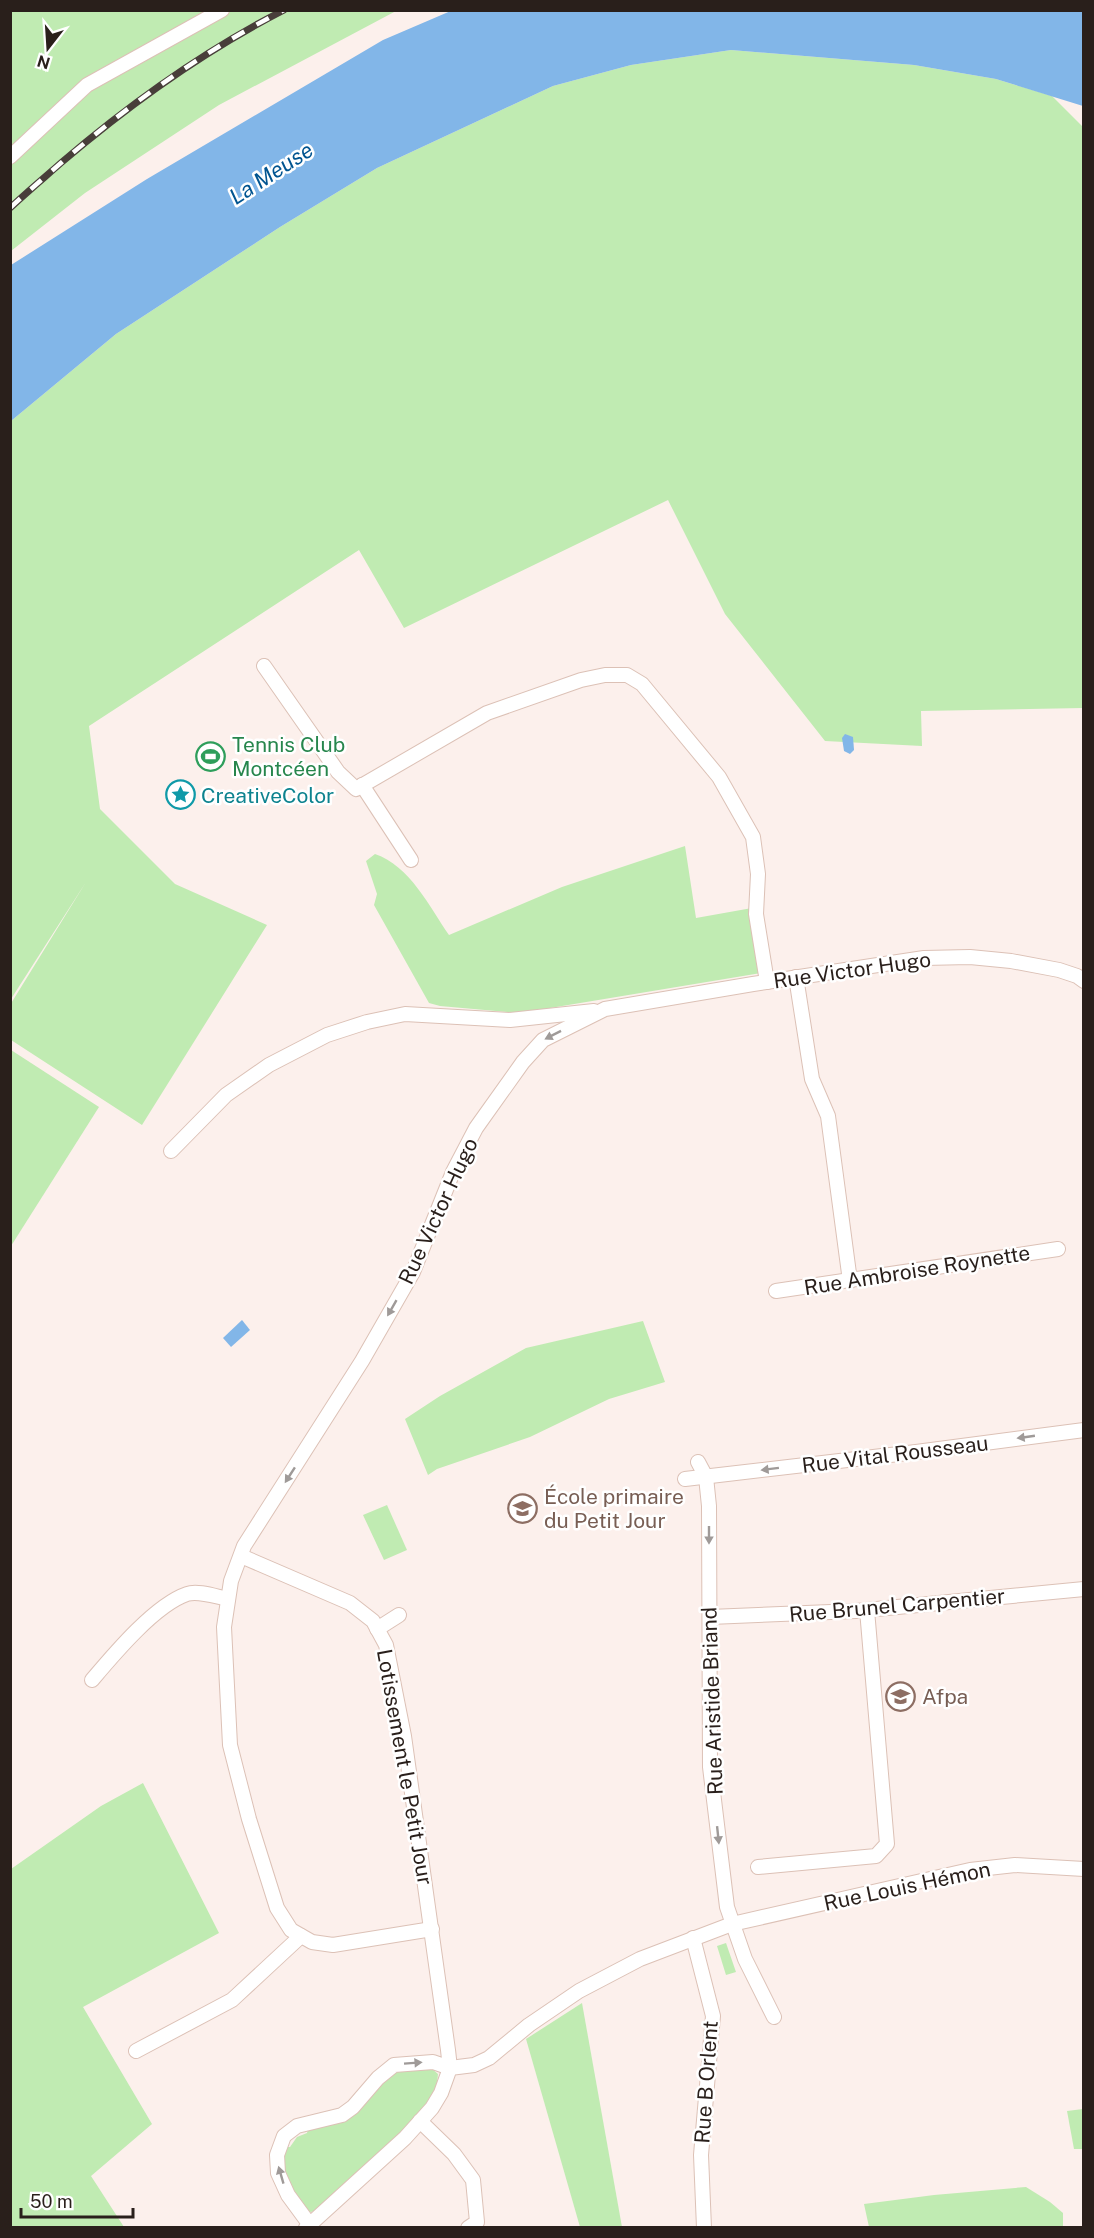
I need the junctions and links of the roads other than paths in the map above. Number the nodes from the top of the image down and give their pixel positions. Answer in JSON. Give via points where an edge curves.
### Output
{"nodes":[{"id":1,"x":222,"y":10,"type":"edge"},
{"id":2,"x":10,"y":157,"type":"edge"},
{"id":3,"x":264,"y":666,"type":"dead end"},
{"id":4,"x":362,"y":785,"type":"junction"},
{"id":5,"x":411,"y":860,"type":"dead end"},
{"id":6,"x":796,"y":977,"type":"junction"},
{"id":7,"x":1083,"y":981,"type":"edge"},
{"id":8,"x":767,"y":982,"type":"junction"},
{"id":9,"x":605,"y":1009,"type":"junction"},
{"id":10,"x":171,"y":1151,"type":"dead end"},
{"id":11,"x":1058,"y":1249,"type":"dead end"},
{"id":12,"x":850,"y":1281,"type":"junction"},
{"id":13,"x":776,"y":1291,"type":"dead end"},
{"id":14,"x":1083,"y":1430,"type":"edge"},
{"id":15,"x":698,"y":1462,"type":"dead end"},
{"id":16,"x":706,"y":1477,"type":"junction"},
{"id":17,"x":685,"y":1479,"type":"dead end"},
{"id":18,"x":241,"y":1556,"type":"junction"},
{"id":19,"x":1083,"y":1588,"type":"edge"},
{"id":20,"x":228,"y":1599,"type":"junction"},
{"id":21,"x":867,"y":1610,"type":"junction"},
{"id":22,"x":399,"y":1615,"type":"dead end"},
{"id":23,"x":710,"y":1617,"type":"junction"},
{"id":24,"x":377,"y":1629,"type":"junction"},
{"id":25,"x":92,"y":1680,"type":"dead end"},
{"id":26,"x":758,"y":1867,"type":"dead end"},
{"id":27,"x":1083,"y":1869,"type":"edge"},
{"id":28,"x":732,"y":1924,"type":"junction"},
{"id":29,"x":432,"y":1929,"type":"junction"},
{"id":30,"x":301,"y":1936,"type":"junction"},
{"id":31,"x":693,"y":1938,"type":"junction"},
{"id":32,"x":774,"y":2017,"type":"dead end"},
{"id":33,"x":136,"y":2051,"type":"dead end"},
{"id":34,"x":450,"y":2068,"type":"junction"},
{"id":35,"x":420,"y":2121,"type":"junction"},
{"id":36,"x":308,"y":2226,"type":"edge"},
{"id":37,"x":468,"y":2228,"type":"edge"},
{"id":38,"x":704,"y":2228,"type":"edge"}],
"edges":[{"from":1,"to":2,"type":"street","via":[[87,85]]},
{"from":3,"to":4,"type":"street","via":[[338,772],[356,789]]},
{"from":4,"to":5,"type":"street"},
{"from":4,"to":8,"type":"street","via":[[488,713],[581,680],[627,675],[642,684],[719,777],[753,837],[758,874],[756,914]]},
{"from":6,"to":7,"type":"street","name":"Rue Victor Hugo","via":[[924,958],[970,957],[1059,970]]},
{"from":6,"to":8,"type":"street","name":"Rue Victor Hugo"},
{"from":6,"to":12,"type":"street","via":[[812,1079],[828,1116]]},
{"from":8,"to":9,"type":"street","name":"Rue Victor Hugo"},
{"from":9,"to":10,"type":"street","via":[[510,1020],[405,1014],[327,1035],[269,1065],[226,1095]]},
{"from":9,"to":18,"type":"street","name":"Rue Victor Hugo","one_way":true,"via":[[543,1040],[476,1128],[453,1172],[413,1272]]},
{"from":11,"to":12,"type":"street","name":"Rue Ambroise Roynette"},
{"from":12,"to":13,"type":"street","name":"Rue Ambroise Roynette"},
{"from":14,"to":16,"type":"street","name":"Rue Vital Rousseau","one_way":true},
{"from":15,"to":16,"type":"street"},
{"from":16,"to":17,"type":"street","name":"Rue Vital Rousseau"},
{"from":16,"to":23,"type":"street","name":"Rue Aristide Briand","one_way":true},
{"from":18,"to":20,"type":"street"},
{"from":18,"to":24,"type":"street","name":"Lotissement le Petit Jour","via":[[350,1603]]},
{"from":19,"to":21,"type":"street","name":"Rue Brunel Carpentier"},
{"from":20,"to":25,"type":"street","via":[[189,1593],[165,1606]]},
{"from":20,"to":30,"type":"street","via":[[224,1627],[230,1745],[277,1908],[291,1930]]},
{"from":21,"to":23,"type":"street","name":"Rue Brunel Carpentier"},
{"from":21,"to":26,"type":"street","via":[[887,1844],[876,1856]]},
{"from":22,"to":24,"type":"street"},
{"from":23,"to":28,"type":"street","name":"Rue Aristide Briand","one_way":true,"via":[[710,1767]]},
{"from":24,"to":29,"type":"street","name":"Lotissement le Petit Jour","via":[[386,1645],[404,1736]]},
{"from":27,"to":28,"type":"street","name":"Rue Louis Hémon","via":[[1015,1865],[970,1870]]},
{"from":28,"to":31,"type":"street","name":"Rue Louis Hémon"},
{"from":28,"to":32,"type":"street","name":"Rue Aristide Briand"},
{"from":29,"to":30,"type":"street","via":[[333,1945]]},
{"from":29,"to":34,"type":"street","name":"Lotissement le Petit Jour"},
{"from":30,"to":33,"type":"street","via":[[232,2000]]},
{"from":31,"to":34,"type":"street","name":"Rue Louis Hémon","via":[[640,1959],[579,1991],[528,2025],[489,2058],[474,2065]]},
{"from":31,"to":38,"type":"street","name":"Rue B Orlent","via":[[713,2016],[701,2155]]},
{"from":34,"to":35,"type":"street","via":[[441,2093]]},
{"from":36,"to":34,"type":"street","one_way":true,"via":[[278,2173],[277,2155],[284,2136],[297,2126],[342,2115],[394,2065],[433,2062]]},
{"from":35,"to":36,"type":"street"},
{"from":35,"to":37,"type":"street","via":[[454,2154],[473,2180],[477,2222]]}]}
